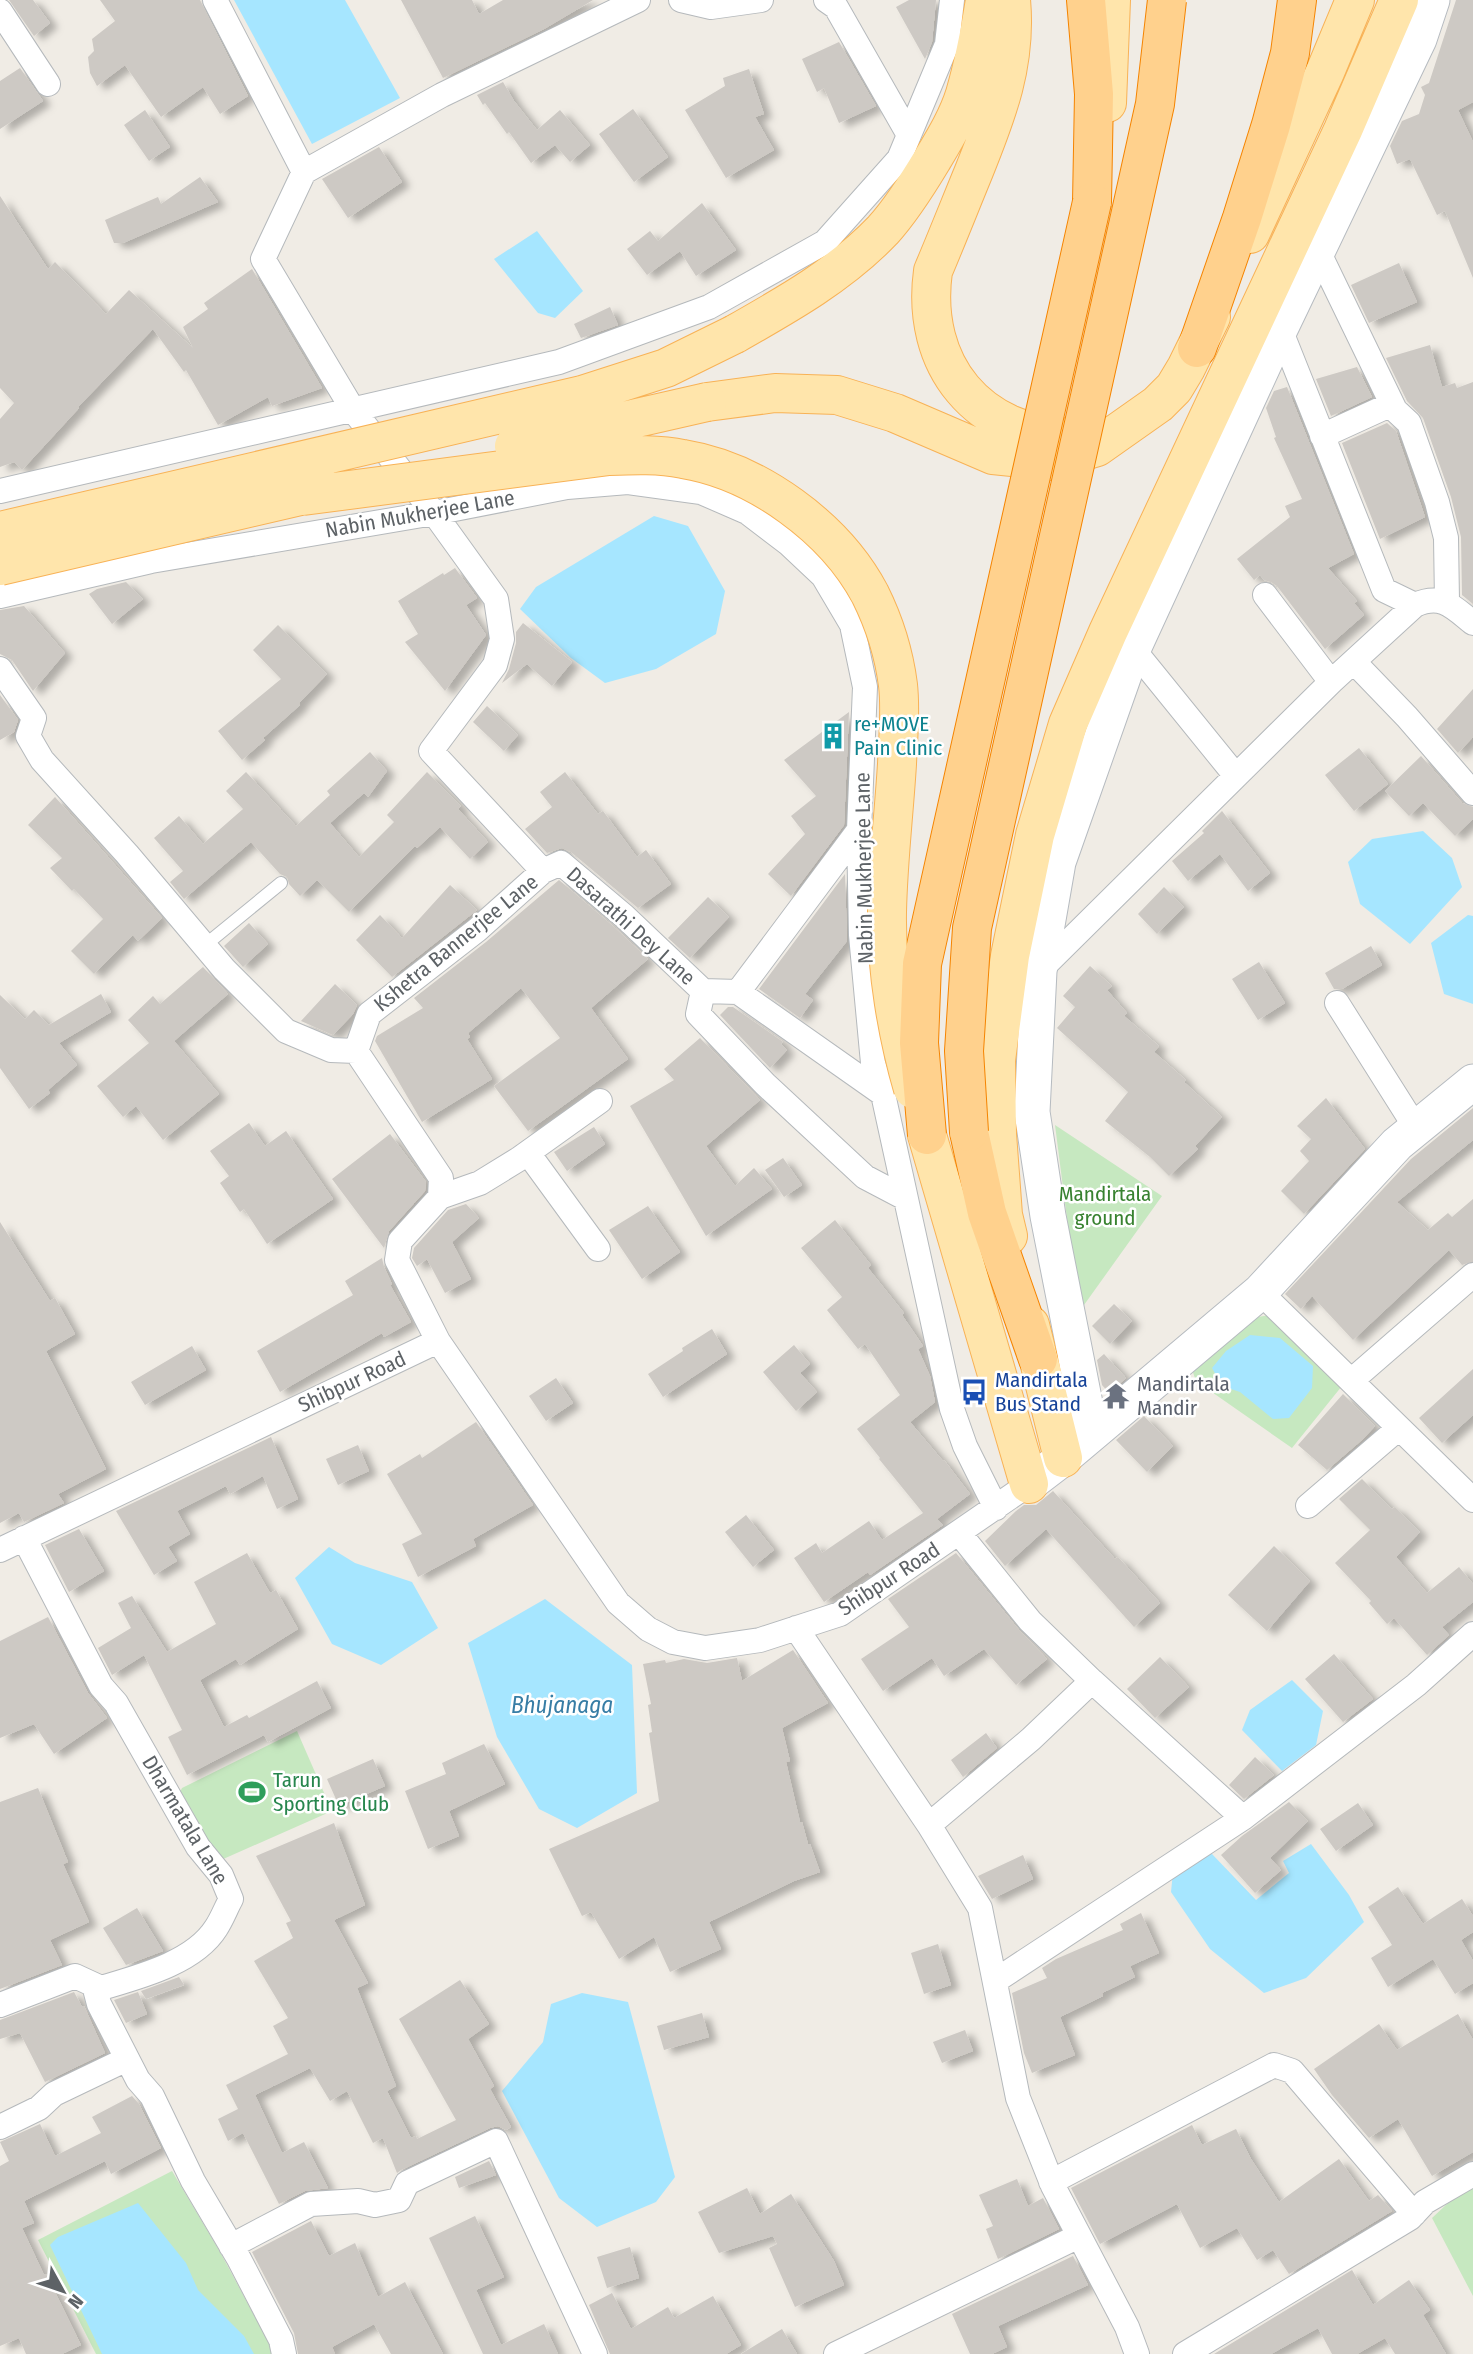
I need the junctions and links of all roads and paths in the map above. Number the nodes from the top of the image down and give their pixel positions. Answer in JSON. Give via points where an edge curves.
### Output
{"nodes":[{"id":1,"x":215,"y":0,"type":"edge"},
{"id":2,"x":638,"y":0,"type":"edge"},
{"id":3,"x":761,"y":0,"type":"edge"},
{"id":4,"x":826,"y":0,"type":"edge"},
{"id":5,"x":952,"y":0,"type":"edge"},
{"id":6,"x":985,"y":0,"type":"edge"},
{"id":7,"x":1011,"y":0,"type":"edge"},
{"id":8,"x":1086,"y":0,"type":"edge"},
{"id":9,"x":1111,"y":0,"type":"edge"},
{"id":10,"x":1167,"y":0,"type":"edge"},
{"id":11,"x":1297,"y":0,"type":"edge"},
{"id":12,"x":1356,"y":0,"type":"edge"},
{"id":13,"x":1399,"y":0,"type":"edge"},
{"id":14,"x":1432,"y":0,"type":"edge"},
{"id":15,"x":687,"y":1,"type":"edge"},
{"id":16,"x":0,"y":11,"type":"edge"},
{"id":17,"x":48,"y":84,"type":"dead end"},
{"id":18,"x":909,"y":135,"type":"junction"},
{"id":19,"x":304,"y":172,"type":"junction"},
{"id":20,"x":1092,"y":202,"type":"junction"},
{"id":21,"x":1318,"y":251,"type":"junction"},
{"id":22,"x":1280,"y":329,"type":"junction"},
{"id":23,"x":1197,"y":348,"type":"junction"},
{"id":24,"x":1392,"y":404,"type":"junction"},
{"id":25,"x":353,"y":410,"type":"junction"},
{"id":26,"x":1139,"y":418,"type":"junction"},
{"id":27,"x":1322,"y":436,"type":"junction"},
{"id":28,"x":0,"y":491,"type":"edge"},
{"id":29,"x":303,"y":496,"type":"junction"},
{"id":30,"x":435,"y":513,"type":"junction"},
{"id":31,"x":0,"y":531,"type":"edge"},
{"id":32,"x":0,"y":566,"type":"edge"},
{"id":33,"x":1265,"y":594,"type":"dead end"},
{"id":34,"x":0,"y":596,"type":"edge"},
{"id":35,"x":1447,"y":601,"type":"junction"},
{"id":36,"x":1415,"y":605,"type":"junction"},
{"id":37,"x":1473,"y":623,"type":"edge"},
{"id":38,"x":1133,"y":649,"type":"junction"},
{"id":39,"x":1354,"y":662,"type":"junction"},
{"id":40,"x":0,"y":669,"type":"edge"},
{"id":41,"x":1331,"y":682,"type":"junction"},
{"id":42,"x":1236,"y":776,"type":"junction"},
{"id":43,"x":1473,"y":793,"type":"edge"},
{"id":44,"x":859,"y":830,"type":"junction"},
{"id":45,"x":543,"y":871,"type":"junction"},
{"id":46,"x":281,"y":883,"type":"dead end"},
{"id":47,"x":204,"y":946,"type":"junction"},
{"id":48,"x":1039,"y":971,"type":"junction"},
{"id":49,"x":703,"y":991,"type":"junction"},
{"id":50,"x":738,"y":992,"type":"junction"},
{"id":51,"x":1337,"y":1003,"type":"dead end"},
{"id":52,"x":356,"y":1051,"type":"junction"},
{"id":53,"x":1473,"y":1082,"type":"edge"},
{"id":54,"x":883,"y":1094,"type":"junction"},
{"id":55,"x":600,"y":1101,"type":"dead end"},
{"id":56,"x":1416,"y":1128,"type":"junction"},
{"id":57,"x":983,"y":1133,"type":"junction"},
{"id":58,"x":927,"y":1135,"type":"junction"},
{"id":59,"x":528,"y":1153,"type":"junction"},
{"id":60,"x":440,"y":1197,"type":"junction"},
{"id":61,"x":905,"y":1198,"type":"junction"},
{"id":62,"x":598,"y":1249,"type":"dead end"},
{"id":63,"x":1473,"y":1275,"type":"edge"},
{"id":64,"x":1260,"y":1292,"type":"junction"},
{"id":65,"x":438,"y":1341,"type":"junction"},
{"id":66,"x":1038,"y":1359,"type":"joint"},
{"id":67,"x":1351,"y":1381,"type":"junction"},
{"id":68,"x":1399,"y":1428,"type":"junction"},
{"id":69,"x":1077,"y":1446,"type":"junction"},
{"id":70,"x":1029,"y":1484,"type":"junction"},
{"id":71,"x":1473,"y":1500,"type":"edge"},
{"id":72,"x":1308,"y":1506,"type":"dead end"},
{"id":73,"x":996,"y":1508,"type":"junction"},
{"id":74,"x":959,"y":1533,"type":"junction"},
{"id":75,"x":24,"y":1538,"type":"junction"},
{"id":76,"x":0,"y":1550,"type":"edge"},
{"id":77,"x":796,"y":1628,"type":"junction"},
{"id":78,"x":1473,"y":1634,"type":"edge"},
{"id":79,"x":1092,"y":1681,"type":"junction"},
{"id":80,"x":1243,"y":1818,"type":"junction"},
{"id":81,"x":929,"y":1825,"type":"junction"},
{"id":82,"x":995,"y":1981,"type":"junction"},
{"id":83,"x":94,"y":1985,"type":"junction"},
{"id":84,"x":0,"y":2005,"type":"edge"},
{"id":85,"x":127,"y":2059,"type":"junction"},
{"id":86,"x":0,"y":2127,"type":"edge"},
{"id":87,"x":1473,"y":2174,"type":"edge"},
{"id":88,"x":1051,"y":2182,"type":"junction"},
{"id":89,"x":1414,"y":2214,"type":"junction"},
{"id":90,"x":1079,"y":2236,"type":"junction"},
{"id":91,"x":231,"y":2246,"type":"junction"},
{"id":92,"x":284,"y":2354,"type":"edge"},
{"id":93,"x":595,"y":2354,"type":"edge"},
{"id":94,"x":836,"y":2354,"type":"edge"},
{"id":95,"x":1137,"y":2354,"type":"edge"},
{"id":96,"x":1185,"y":2354,"type":"edge"}],
"edges":[{"from":1,"to":19,"type":"street"},
{"from":2,"to":19,"type":"street","via":[[442,94]]},
{"from":3,"to":15,"type":"street","via":[[711,7]]},
{"from":4,"to":18,"type":"street","via":[[836,7]]},
{"from":5,"to":18,"type":"street","via":[[947,44]]},
{"from":6,"to":31,"type":"main road","bridge":true,"via":[[964,96],[914,190],[883,229],[842,267],[736,334],[666,368],[582,395]]},
{"from":7,"to":26,"type":"main road","via":[[1008,74],[997,114],[933,271],[931,317],[936,339],[944,361],[970,398],[1007,424],[1051,437],[1074,438],[1096,435]]},
{"from":8,"to":20,"type":"highway","via":[[1094,94]]},
{"from":9,"to":20,"type":"main road","via":[[1108,96]]},
{"from":10,"to":57,"type":"highway","bridge":true,"via":[[1155,104],[972,928],[964,1051]]},
{"from":11,"to":23,"type":"highway","via":[[1290,53],[1242,218]]},
{"from":12,"to":23,"type":"main road"},
{"from":13,"to":57,"type":"main road","via":[[1068,724],[1035,835],[1010,956]]},
{"from":14,"to":21,"type":"street","via":[[1419,39]]},
{"from":16,"to":17,"type":"street"},
{"from":18,"to":25,"type":"street","via":[[900,159],[825,242],[709,307],[559,362]]},
{"from":19,"to":25,"type":"street","via":[[263,259]]},
{"from":20,"to":58,"type":"highway","bridge":true,"via":[[922,964],[919,1043]]},
{"from":21,"to":22,"type":"street"},
{"from":21,"to":24,"type":"street"},
{"from":22,"to":27,"type":"street"},
{"from":22,"to":38,"type":"street"},
{"from":23,"to":26,"type":"main road","via":[[1174,388]]},
{"from":24,"to":27,"type":"street"},
{"from":24,"to":35,"type":"street","via":[[1409,423],[1437,502],[1446,538]]},
{"from":25,"to":28,"type":"street"},
{"from":25,"to":30,"type":"street"},
{"from":26,"to":29,"type":"main road","bridge":true,"via":[[1097,447],[1050,461],[993,455],[895,413],[837,395],[775,393],[707,401]]},
{"from":27,"to":36,"type":"street","via":[[1384,590]]},
{"from":29,"to":32,"type":"main road","bridge":true},
{"from":29,"to":58,"type":"main road","bridge":true,"via":[[639,455],[683,458],[720,468],[787,502],[813,524],[870,593],[889,641],[898,686],[887,913],[890,961],[901,1047]]},
{"from":30,"to":34,"type":"street","name":"Nabin Mukherjee Lane","via":[[151,561]]},
{"from":30,"to":44,"type":"street","name":"Nabin Mukherjee Lane","via":[[566,487],[628,482],[701,492],[747,512],[823,576],[852,625],[865,687]]},
{"from":30,"to":45,"type":"street","name":"Dasarathi Dey Lane","via":[[496,599],[502,639],[495,665],[431,751]]},
{"from":33,"to":41,"type":"street"},
{"from":35,"to":36,"type":"street","via":[[1425,600]]},
{"from":35,"to":37,"type":"street"},
{"from":36,"to":39,"type":"street"},
{"from":38,"to":42,"type":"street"},
{"from":38,"to":48,"type":"street","via":[[1058,862]]},
{"from":39,"to":41,"type":"street"},
{"from":39,"to":43,"type":"street"},
{"from":40,"to":47,"type":"street","via":[[34,718],[28,736],[42,760]]},
{"from":41,"to":42,"type":"street"},
{"from":42,"to":48,"type":"street"},
{"from":44,"to":50,"type":"street"},
{"from":44,"to":54,"type":"street","name":"Nabin Mukherjee Lane","via":[[861,935],[873,1063]]},
{"from":45,"to":49,"type":"street","name":"Dasarathi Dey Lane","via":[[561,863]]},
{"from":45,"to":52,"type":"street","name":"Kshetra Bannerjee Lane","via":[[477,930],[369,1014]]},
{"from":46,"to":47,"type":"lane"},
{"from":47,"to":52,"type":"street","via":[[286,1031],[331,1050]]},
{"from":48,"to":69,"type":"street","via":[[1032,1112]]},
{"from":49,"to":50,"type":"street","name":"Dasarathi Dey Lane"},
{"from":49,"to":61,"type":"street","name":"Dasarathi Dey Lane","via":[[698,1014],[765,1084],[865,1177]]},
{"from":50,"to":54,"type":"street"},
{"from":51,"to":56,"type":"street"},
{"from":52,"to":60,"type":"street","via":[[441,1178]]},
{"from":53,"to":56,"type":"street","name":"Shibpur Road"},
{"from":54,"to":61,"type":"street","name":"Nabin Mukherjee Lane"},
{"from":55,"to":59,"type":"street"},
{"from":56,"to":64,"type":"street","name":"Shibpur Road"},
{"from":57,"to":66,"type":"highway","via":[[987,1213]]},
{"from":58,"to":70,"type":"main road"},
{"from":59,"to":60,"type":"street","via":[[480,1182]]},
{"from":59,"to":62,"type":"street"},
{"from":60,"to":65,"type":"street","via":[[400,1241],[397,1259]]},
{"from":61,"to":73,"type":"street","name":"Nabin Mukherjee Lane","via":[[952,1409]]},
{"from":63,"to":67,"type":"street"},
{"from":64,"to":67,"type":"street"},
{"from":64,"to":69,"type":"street","name":"Shibpur Road"},
{"from":65,"to":75,"type":"street","name":"Shibpur Road"},
{"from":65,"to":77,"type":"street","name":"Shibpur Road","via":[[618,1603],[648,1629],[673,1642],[705,1648],[760,1640]]},
{"from":66,"to":69,"type":"main road"},
{"from":67,"to":68,"type":"street"},
{"from":68,"to":71,"type":"street"},
{"from":68,"to":72,"type":"street"},
{"from":69,"to":70,"type":"street","name":"Shibpur Road"},
{"from":70,"to":73,"type":"street","name":"Shibpur Road"},
{"from":73,"to":74,"type":"street","name":"Shibpur Road"},
{"from":74,"to":77,"type":"street","name":"Shibpur Road","via":[[840,1614]]},
{"from":74,"to":79,"type":"street","via":[[1030,1620]]},
{"from":75,"to":76,"type":"street","name":"Shibpur Road"},
{"from":75,"to":83,"type":"street","name":"Dharmatala Lane","via":[[95,1675],[116,1703],[198,1847],[221,1875],[231,1899],[215,1930],[190,1955],[140,1977],[100,1988]]},
{"from":77,"to":81,"type":"street"},
{"from":78,"to":80,"type":"street","via":[[1416,1685]]},
{"from":79,"to":80,"type":"street"},
{"from":79,"to":81,"type":"street"},
{"from":80,"to":82,"type":"street"},
{"from":81,"to":82,"type":"street","via":[[980,1908]]},
{"from":82,"to":88,"type":"street","via":[[1018,2098]]},
{"from":83,"to":84,"type":"street","name":"Dharmatala Lane","via":[[75,1976]]},
{"from":83,"to":85,"type":"street"},
{"from":85,"to":86,"type":"street","via":[[54,2094],[39,2108]]},
{"from":85,"to":91,"type":"street","via":[[152,2096]]},
{"from":87,"to":89,"type":"street"},
{"from":88,"to":89,"type":"street","via":[[1274,2065],[1292,2071]]},
{"from":88,"to":90,"type":"street"},
{"from":89,"to":96,"type":"street"},
{"from":90,"to":94,"type":"street"},
{"from":90,"to":95,"type":"street"},
{"from":91,"to":92,"type":"street"},
{"from":91,"to":93,"type":"street","via":[[311,2204],[358,2201],[374,2205],[399,2200],[407,2183],[496,2141]]}]}
